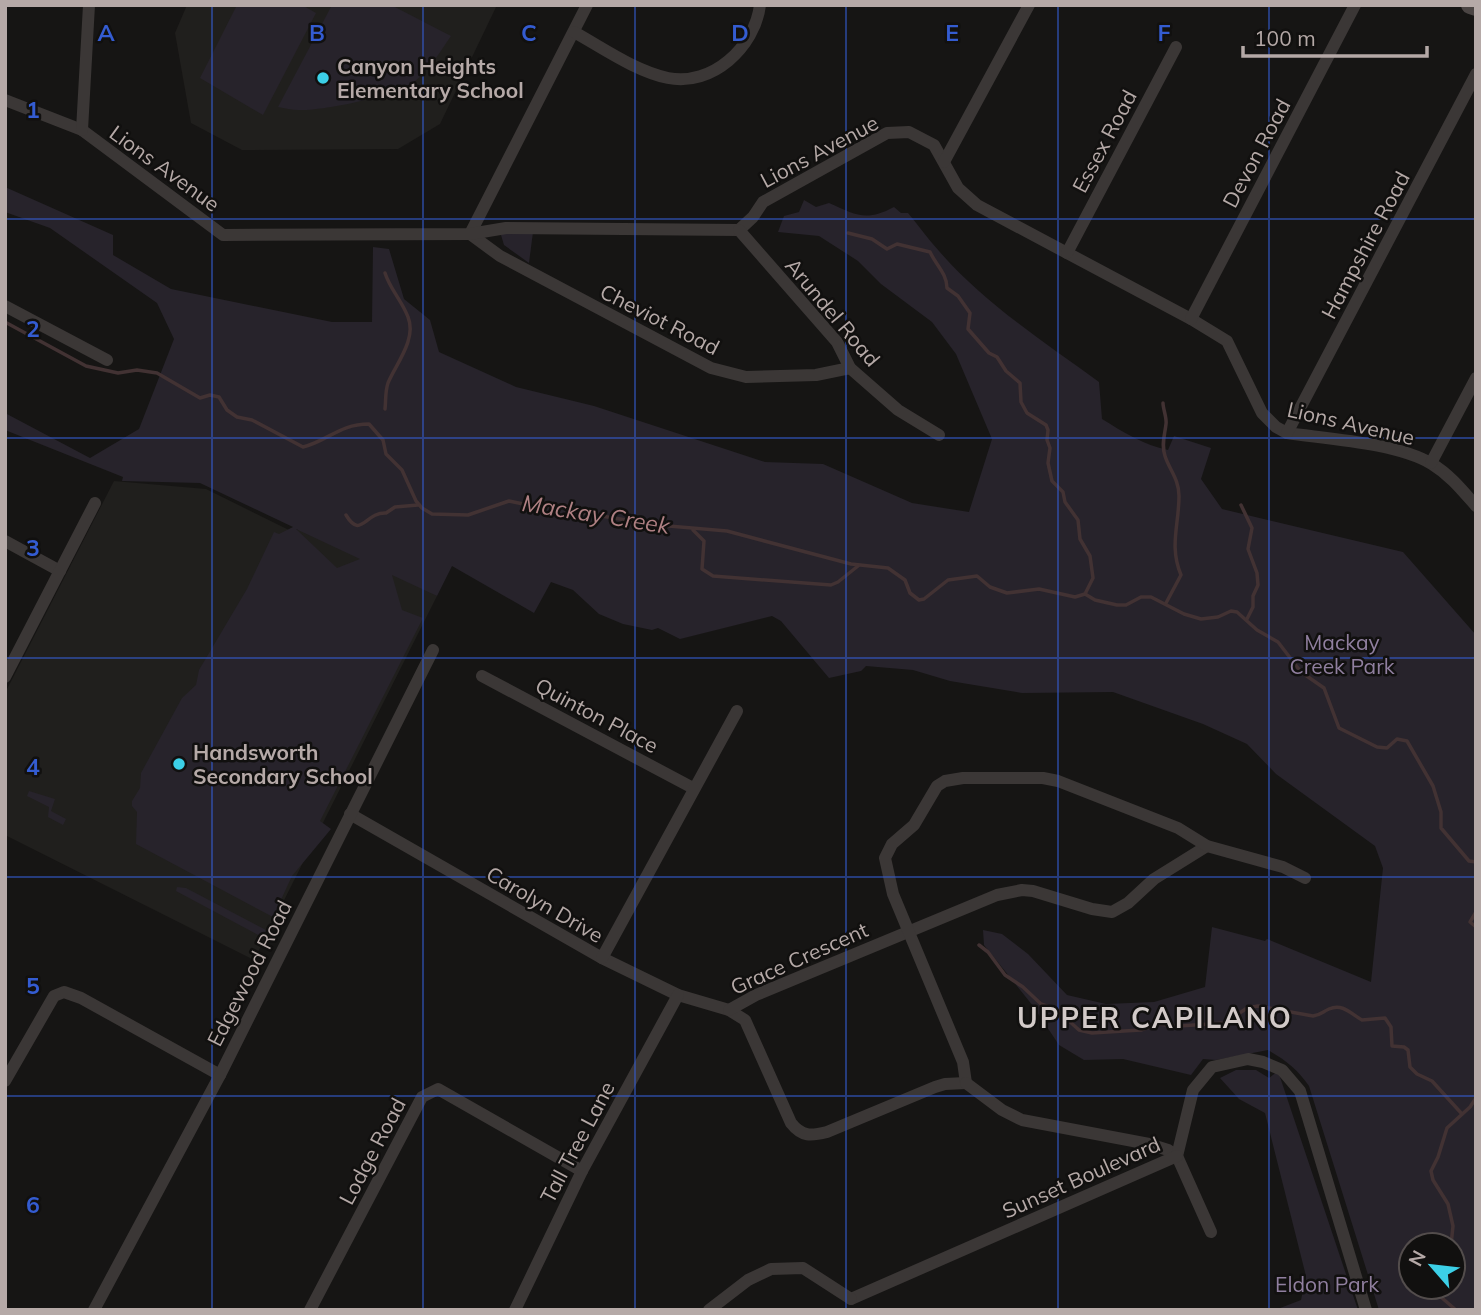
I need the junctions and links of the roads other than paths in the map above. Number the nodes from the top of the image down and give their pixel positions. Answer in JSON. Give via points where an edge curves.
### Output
{"nodes":[{"id":1,"x":89,"y":5,"type":"edge"},
{"id":2,"x":587,"y":5,"type":"edge"},
{"id":3,"x":760,"y":5,"type":"edge"},
{"id":4,"x":1030,"y":5,"type":"edge"},
{"id":5,"x":1355,"y":5,"type":"edge"},
{"id":6,"x":1470,"y":5,"type":"edge"},
{"id":7,"x":1476,"y":6,"type":"edge"},
{"id":8,"x":575,"y":32,"type":"junction"},
{"id":9,"x":1175,"y":47,"type":"dead end"},
{"id":10,"x":1476,"y":74,"type":"edge"},
{"id":11,"x":5,"y":100,"type":"edge"},
{"id":12,"x":82,"y":130,"type":"junction"},
{"id":13,"x":944,"y":162,"type":"junction"},
{"id":14,"x":739,"y":230,"type":"junction"},
{"id":15,"x":470,"y":234,"type":"junction"},
{"id":16,"x":1067,"y":253,"type":"junction"},
{"id":17,"x":5,"y":306,"type":"edge"},
{"id":18,"x":1191,"y":320,"type":"junction"},
{"id":19,"x":107,"y":360,"type":"dead end"},
{"id":20,"x":850,"y":368,"type":"junction"},
{"id":21,"x":1476,"y":378,"type":"edge"},
{"id":22,"x":1287,"y":433,"type":"junction"},
{"id":23,"x":939,"y":435,"type":"dead end"},
{"id":24,"x":1431,"y":463,"type":"junction"},
{"id":25,"x":95,"y":503,"type":"dead end"},
{"id":26,"x":1476,"y":506,"type":"edge"},
{"id":27,"x":5,"y":541,"type":"edge"},
{"id":28,"x":60,"y":571,"type":"junction"},
{"id":29,"x":433,"y":650,"type":"dead end"},
{"id":30,"x":482,"y":676,"type":"dead end"},
{"id":31,"x":5,"y":677,"type":"edge"},
{"id":32,"x":737,"y":711,"type":"dead end"},
{"id":33,"x":693,"y":788,"type":"junction"},
{"id":34,"x":350,"y":814,"type":"junction"},
{"id":35,"x":1207,"y":846,"type":"junction"},
{"id":36,"x":1305,"y":878,"type":"dead end"},
{"id":37,"x":910,"y":930,"type":"junction"},
{"id":38,"x":602,"y":958,"type":"junction"},
{"id":39,"x":678,"y":995,"type":"junction"},
{"id":40,"x":729,"y":1010,"type":"junction"},
{"id":41,"x":220,"y":1075,"type":"junction"},
{"id":42,"x":5,"y":1081,"type":"edge"},
{"id":43,"x":966,"y":1083,"type":"junction"},
{"id":44,"x":1177,"y":1156,"type":"junction"},
{"id":45,"x":582,"y":1171,"type":"junction"},
{"id":46,"x":1211,"y":1231,"type":"dead end"},
{"id":47,"x":852,"y":1304,"type":"edge"},
{"id":48,"x":94,"y":1310,"type":"edge"},
{"id":49,"x":310,"y":1310,"type":"edge"},
{"id":50,"x":515,"y":1310,"type":"edge"},
{"id":51,"x":709,"y":1310,"type":"edge"},
{"id":52,"x":1366,"y":1310,"type":"edge"}],
"edges":[{"from":1,"to":12,"type":"street"},
{"from":2,"to":8,"type":"street"},
{"from":3,"to":8,"type":"street","via":[[740,52],[723,66],[694,78],[670,79],[648,72]]},
{"from":4,"to":13,"type":"street"},
{"from":5,"to":18,"type":"street","name":"Devon Road"},
{"from":6,"to":7,"type":"street"},
{"from":8,"to":15,"type":"street"},
{"from":9,"to":16,"type":"street","name":"Essex Road"},
{"from":10,"to":22,"type":"street","name":"Hampshire Road"},
{"from":11,"to":12,"type":"street","name":"Lions Avenue"},
{"from":12,"to":15,"type":"street","name":"Lions Avenue","via":[[223,234]]},
{"from":13,"to":14,"type":"street","name":"Lions Avenue","via":[[934,145],[909,132],[887,133],[763,202]]},
{"from":13,"to":16,"type":"street","name":"Lions Avenue","via":[[958,188],[976,205]]},
{"from":14,"to":15,"type":"street","name":"Lions Avenue","via":[[506,228]]},
{"from":14,"to":20,"type":"street","name":"Arundel Road","via":[[837,342]]},
{"from":15,"to":20,"type":"street","name":"Cheviot Road","via":[[500,256],[711,368],[746,377],[816,375]]},
{"from":16,"to":18,"type":"street","name":"Lions Avenue"},
{"from":17,"to":19,"type":"street"},
{"from":18,"to":22,"type":"street","name":"Lions Avenue","via":[[1227,341],[1262,413]]},
{"from":20,"to":23,"type":"street","name":"Arundel Road","via":[[898,410]]},
{"from":21,"to":24,"type":"street"},
{"from":22,"to":24,"type":"street","name":"Lions Avenue","via":[[1373,446]]},
{"from":24,"to":26,"type":"street","name":"Lions Avenue","via":[[1453,478]]},
{"from":25,"to":28,"type":"street"},
{"from":27,"to":28,"type":"street"},
{"from":28,"to":31,"type":"street"},
{"from":29,"to":34,"type":"street","name":"Edgewood Road"},
{"from":30,"to":33,"type":"street","name":"Quinton Place"},
{"from":32,"to":33,"type":"street"},
{"from":33,"to":38,"type":"street"},
{"from":34,"to":38,"type":"street","name":"Carolyn Drive"},
{"from":34,"to":41,"type":"street","name":"Edgewood Road"},
{"from":35,"to":36,"type":"street","via":[[1283,867]]},
{"from":35,"to":37,"type":"street","name":"Grace Crescent","via":[[1112,912],[1023,890],[997,895]]},
{"from":35,"to":37,"type":"street","via":[[1178,828],[1058,781],[945,781],[885,858],[893,894]]},
{"from":37,"to":40,"type":"street","name":"Grace Crescent"},
{"from":37,"to":43,"type":"street","via":[[963,1062]]},
{"from":38,"to":39,"type":"street","name":"Carolyn Drive"},
{"from":39,"to":40,"type":"street","name":"Carolyn Drive"},
{"from":39,"to":45,"type":"street","name":"Tall Tree Lane"},
{"from":40,"to":43,"type":"street","name":"Grace Crescent","via":[[750,1027],[791,1123],[804,1134],[827,1132],[935,1087]]},
{"from":41,"to":42,"type":"street","via":[[64,992],[54,996]]},
{"from":41,"to":48,"type":"street","name":"Edgewood Road"},
{"from":43,"to":44,"type":"street","via":[[1023,1120],[1149,1144]]},
{"from":44,"to":46,"type":"street"},
{"from":44,"to":47,"type":"street","name":"Sunset Boulevard"},
{"from":44,"to":52,"type":"street","name":"Sunset Boulevard","via":[[1193,1090],[1212,1067],[1248,1059],[1282,1070],[1300,1091]]},
{"from":45,"to":49,"type":"street","name":"Lodge Road","via":[[438,1089],[422,1097]]},
{"from":45,"to":50,"type":"street","name":"Tall Tree Lane"},
{"from":47,"to":51,"type":"street","via":[[803,1268],[771,1269],[748,1280]]}]}
